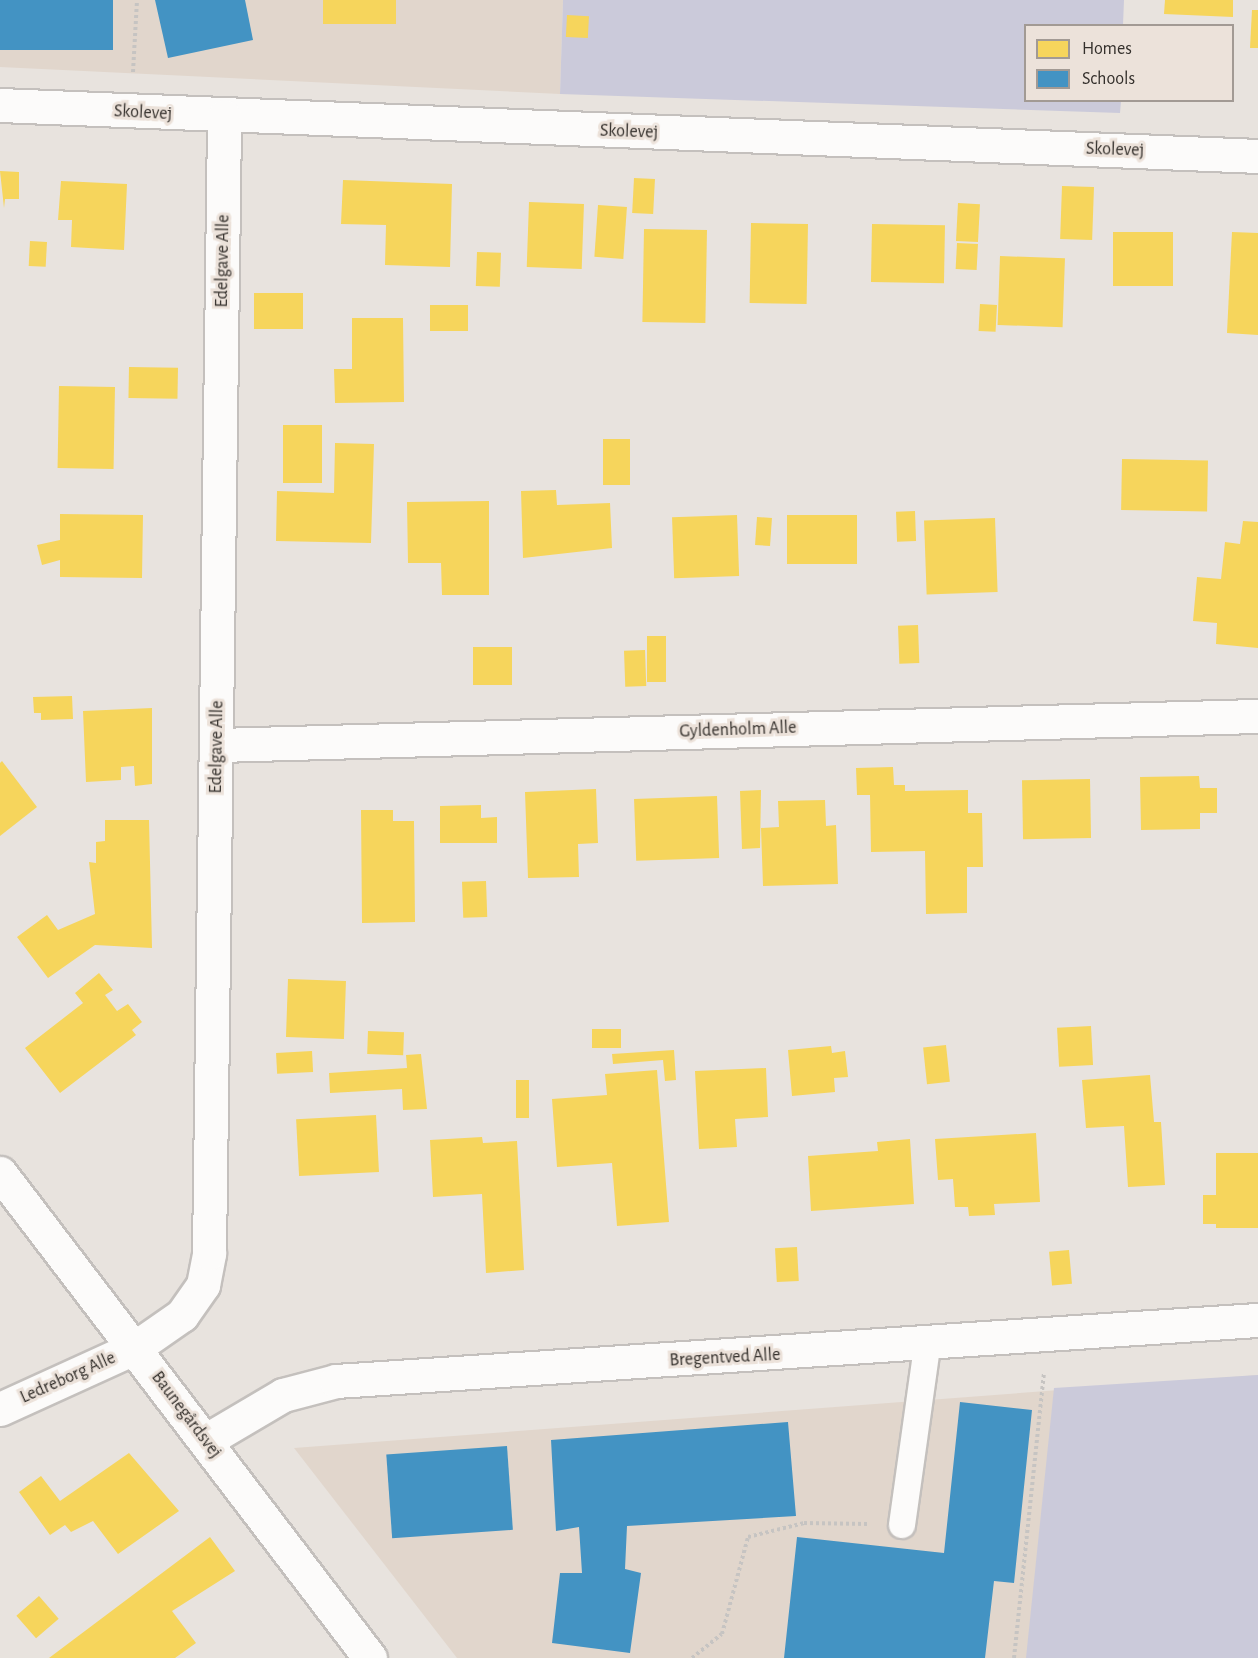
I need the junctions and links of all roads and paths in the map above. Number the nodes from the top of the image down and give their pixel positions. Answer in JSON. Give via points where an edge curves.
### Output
{"nodes":[{"id":1,"x":136,"y":0,"type":"edge"},
{"id":2,"x":0,"y":105,"type":"edge"},
{"id":3,"x":131,"y":112,"type":"junction"},
{"id":4,"x":224,"y":116,"type":"junction"},
{"id":5,"x":1258,"y":156,"type":"edge"},
{"id":6,"x":1258,"y":716,"type":"edge"},
{"id":7,"x":218,"y":745,"type":"junction"},
{"id":8,"x":0,"y":1173,"type":"edge"},
{"id":9,"x":1258,"y":1320,"type":"edge"},
{"id":10,"x":1047,"y":1336,"type":"junction"},
{"id":11,"x":927,"y":1346,"type":"junction"},
{"id":12,"x":136,"y":1347,"type":"junction"},
{"id":13,"x":0,"y":1409,"type":"edge"},
{"id":14,"x":205,"y":1441,"type":"junction"},
{"id":15,"x":902,"y":1525,"type":"joint"},
{"id":16,"x":370,"y":1658,"type":"edge"},
{"id":17,"x":692,"y":1658,"type":"edge"},
{"id":18,"x":1014,"y":1658,"type":"edge"}],
"edges":[{"from":1,"to":3,"type":"path"},
{"from":2,"to":3,"type":"street","name":"Skolevej"},
{"from":3,"to":4,"type":"street","name":"Skolevej"},
{"from":4,"to":5,"type":"street","name":"Skolevej"},
{"from":4,"to":7,"type":"street","name":"Edelgave Alle"},
{"from":6,"to":7,"type":"street","name":"Gyldenholm Alle"},
{"from":7,"to":12,"type":"street","name":"Edelgave Alle","via":[[209,1253],[203,1285],[182,1315]]},
{"from":8,"to":12,"type":"street","name":"Baunegårdsvej"},
{"from":9,"to":10,"type":"street","name":"Bregentved Alle"},
{"from":10,"to":11,"type":"street","name":"Bregentved Alle"},
{"from":10,"to":18,"type":"path"},
{"from":11,"to":14,"type":"street","name":"Bregentved Alle","via":[[336,1381],[283,1395]]},
{"from":11,"to":15,"type":"lane"},
{"from":12,"to":13,"type":"street","name":"Ledreborg Alle"},
{"from":12,"to":14,"type":"street","name":"Baunegårdsvej"},
{"from":14,"to":16,"type":"street","name":"Baunegårdsvej"},
{"from":15,"to":17,"type":"path","via":[[804,1523],[748,1537],[722,1634]]}]}
